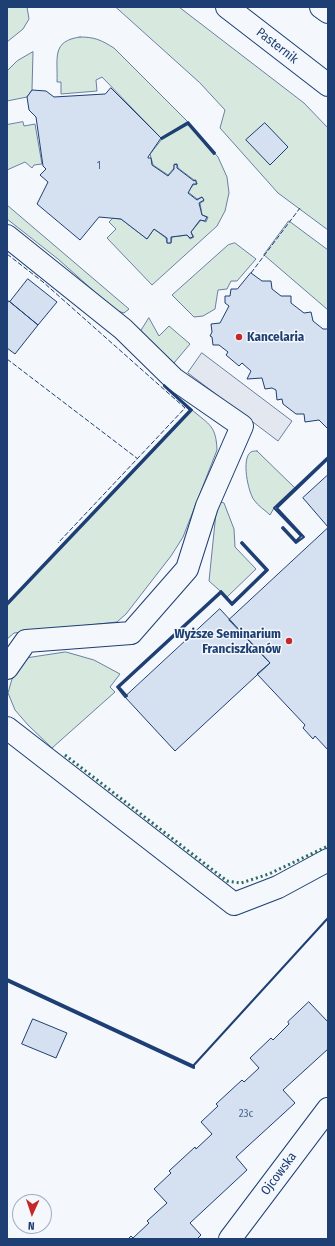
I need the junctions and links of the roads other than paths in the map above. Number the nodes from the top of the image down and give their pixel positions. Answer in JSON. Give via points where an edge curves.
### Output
{"nodes":[{"id":1,"x":227,"y":7,"type":"edge"},
{"id":2,"x":321,"y":7,"type":"edge"},
{"id":3,"x":328,"y":12,"type":"edge"},
{"id":4,"x":328,"y":85,"type":"edge"},
{"id":5,"x":7,"y":236,"type":"edge"},
{"id":6,"x":7,"y":668,"type":"edge"},
{"id":7,"x":7,"y":728,"type":"edge"},
{"id":8,"x":328,"y":860,"type":"edge"},
{"id":9,"x":328,"y":1109,"type":"edge"},
{"id":10,"x":230,"y":1239,"type":"edge"}],
"edges":[{"from":1,"to":4,"type":"street","name":"Pasternik"},
{"from":2,"to":3,"type":"street"},
{"from":5,"to":6,"type":"street","via":[[123,329],[174,379],[242,426],[207,506],[187,569],[131,633],[26,642]]},
{"from":7,"to":8,"type":"street","via":[[234,904],[278,887]]},
{"from":9,"to":10,"type":"street","name":"Ojcowska"}]}
